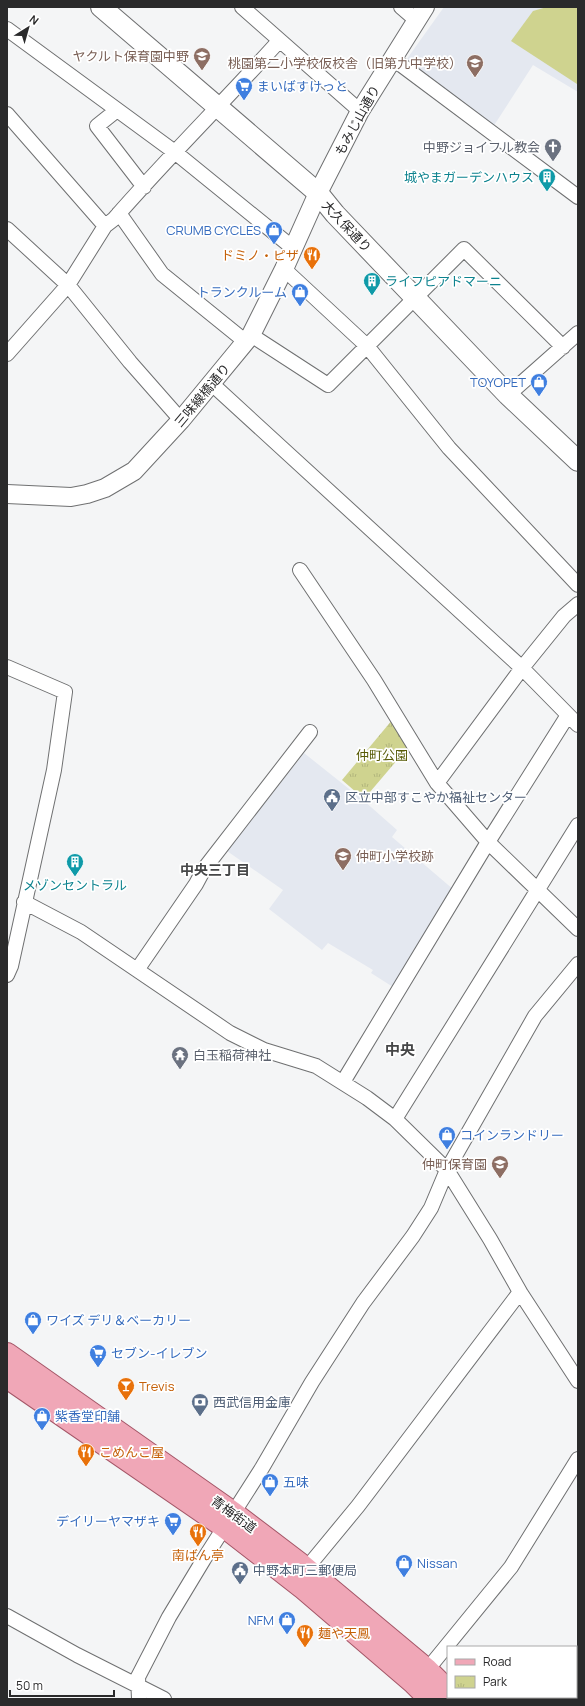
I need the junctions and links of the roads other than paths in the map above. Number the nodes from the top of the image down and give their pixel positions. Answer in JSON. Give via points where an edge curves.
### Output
{"nodes":[{"id":1,"x":101,"y":7,"type":"edge"},
{"id":2,"x":242,"y":7,"type":"edge"},
{"id":3,"x":401,"y":7,"type":"edge"},
{"id":4,"x":421,"y":13,"type":"edge"},
{"id":5,"x":7,"y":29,"type":"edge"},
{"id":6,"x":279,"y":41,"type":"junction"},
{"id":7,"x":391,"y":63,"type":"junction"},
{"id":8,"x":217,"y":108,"type":"junction"},
{"id":9,"x":117,"y":110,"type":"junction"},
{"id":10,"x":360,"y":111,"type":"junction"},
{"id":11,"x":8,"y":118,"type":"edge"},
{"id":12,"x":176,"y":153,"type":"junction"},
{"id":13,"x":144,"y":187,"type":"junction"},
{"id":14,"x":318,"y":193,"type":"junction"},
{"id":15,"x":578,"y":197,"type":"edge"},
{"id":16,"x":119,"y":213,"type":"junction"},
{"id":17,"x":105,"y":226,"type":"junction"},
{"id":18,"x":7,"y":230,"type":"edge"},
{"id":19,"x":293,"y":248,"type":"junction"},
{"id":20,"x":284,"y":269,"type":"junction"},
{"id":21,"x":68,"y":285,"type":"junction"},
{"id":22,"x":416,"y":298,"type":"junction"},
{"id":23,"x":578,"y":333,"type":"edge"},
{"id":24,"x":249,"y":339,"type":"junction"},
{"id":25,"x":367,"y":346,"type":"junction"},
{"id":26,"x":563,"y":347,"type":"junction"},
{"id":27,"x":7,"y":354,"type":"edge"},
{"id":28,"x":212,"y":384,"type":"junction"},
{"id":29,"x":508,"y":395,"type":"junction"},
{"id":30,"x":181,"y":420,"type":"junction"},
{"id":31,"x":578,"y":461,"type":"edge"},
{"id":32,"x":7,"y":494,"type":"edge"},
{"id":33,"x":300,"y":570,"type":"dead end"},
{"id":34,"x":578,"y":585,"type":"edge"},
{"id":35,"x":578,"y":604,"type":"edge"},
{"id":36,"x":7,"y":667,"type":"edge"},
{"id":37,"x":522,"y":668,"type":"junction"},
{"id":38,"x":568,"y":715,"type":"junction"},
{"id":39,"x":578,"y":725,"type":"edge"},
{"id":40,"x":310,"y":732,"type":"dead end"},
{"id":41,"x":437,"y":783,"type":"junction"},
{"id":42,"x":578,"y":825,"type":"edge"},
{"id":43,"x":488,"y":842,"type":"junction"},
{"id":44,"x":536,"y":889,"type":"junction"},
{"id":45,"x":24,"y":902,"type":"junction"},
{"id":46,"x":578,"y":929,"type":"edge"},
{"id":47,"x":578,"y":964,"type":"edge"},
{"id":48,"x":136,"y":970,"type":"junction"},
{"id":49,"x":7,"y":974,"type":"edge"},
{"id":50,"x":343,"y":1082,"type":"junction"},
{"id":51,"x":395,"y":1118,"type":"junction"},
{"id":52,"x":447,"y":1170,"type":"junction"},
{"id":53,"x":520,"y":1292,"type":"junction"},
{"id":54,"x":7,"y":1354,"type":"edge"},
{"id":55,"x":7,"y":1377,"type":"edge"},
{"id":56,"x":578,"y":1381,"type":"edge"},
{"id":57,"x":578,"y":1459,"type":"edge"},
{"id":58,"x":572,"y":1477,"type":"edge"},
{"id":59,"x":229,"y":1520,"type":"junction"},
{"id":60,"x":306,"y":1569,"type":"junction"},
{"id":61,"x":7,"y":1616,"type":"edge"},
{"id":62,"x":427,"y":1670,"type":"junction"},
{"id":63,"x":447,"y":1690,"type":"edge"},
{"id":64,"x":139,"y":1693,"type":"edge"},
{"id":65,"x":164,"y":1699,"type":"edge"},
{"id":66,"x":430,"y":1699,"type":"edge"}],
"edges":[{"from":1,"to":8,"type":"main road","name":"大久保通り"},
{"from":2,"to":6,"type":"street"},
{"from":3,"to":4,"type":"street"},
{"from":4,"to":7,"type":"street","name":"もみじ山通り"},
{"from":5,"to":9,"type":"street"},
{"from":6,"to":8,"type":"street"},
{"from":6,"to":10,"type":"street"},
{"from":7,"to":10,"type":"street","name":"もみじ山通り"},
{"from":7,"to":15,"type":"street","via":[[400,64]]},
{"from":8,"to":12,"type":"street"},
{"from":8,"to":14,"type":"main road","name":"大久保通り"},
{"from":9,"to":12,"type":"street"},
{"from":9,"to":13,"type":"street","via":[[97,126]]},
{"from":10,"to":14,"type":"street","name":"もみじ山通り"},
{"from":11,"to":17,"type":"street"},
{"from":12,"to":13,"type":"street"},
{"from":12,"to":19,"type":"street"},
{"from":13,"to":16,"type":"street"},
{"from":14,"to":19,"type":"street","name":"三味線橋通り"},
{"from":14,"to":22,"type":"main road","name":"大久保通り"},
{"from":16,"to":17,"type":"street"},
{"from":16,"to":24,"type":"street","via":[[162,274]]},
{"from":17,"to":21,"type":"street"},
{"from":18,"to":21,"type":"street"},
{"from":19,"to":20,"type":"street","name":"三味線橋通り"},
{"from":20,"to":24,"type":"street","name":"三味線橋通り"},
{"from":20,"to":25,"type":"street"},
{"from":21,"to":27,"type":"street"},
{"from":21,"to":30,"type":"street"},
{"from":22,"to":25,"type":"street"},
{"from":22,"to":26,"type":"street","via":[[464,250]]},
{"from":22,"to":29,"type":"main road","name":"大久保通り"},
{"from":23,"to":26,"type":"street"},
{"from":24,"to":25,"type":"street","via":[[328,385]]},
{"from":24,"to":28,"type":"street","name":"三味線橋通り"},
{"from":25,"to":34,"type":"street","via":[[449,448]]},
{"from":26,"to":29,"type":"street"},
{"from":28,"to":30,"type":"street","name":"三味線橋通り"},
{"from":28,"to":37,"type":"street"},
{"from":29,"to":31,"type":"main road","name":"大久保通り"},
{"from":30,"to":32,"type":"street","name":"三味線橋通り","via":[[134,471],[105,488],[71,497]]},
{"from":33,"to":41,"type":"street","via":[[374,680]]},
{"from":35,"to":37,"type":"street","via":[[564,616]]},
{"from":36,"to":45,"type":"street","via":[[65,692],[54,770]]},
{"from":37,"to":38,"type":"street"},
{"from":37,"to":41,"type":"street"},
{"from":38,"to":39,"type":"street"},
{"from":38,"to":43,"type":"street"},
{"from":40,"to":48,"type":"street","via":[[204,869]]},
{"from":41,"to":43,"type":"street"},
{"from":42,"to":44,"type":"street"},
{"from":43,"to":44,"type":"street"},
{"from":43,"to":50,"type":"street"},
{"from":44,"to":46,"type":"street"},
{"from":44,"to":51,"type":"street"},
{"from":45,"to":48,"type":"street","via":[[81,932]]},
{"from":45,"to":49,"type":"street"},
{"from":47,"to":52,"type":"street","via":[[535,1016]]},
{"from":48,"to":50,"type":"street","via":[[230,1033],[264,1050],[316,1066]]},
{"from":50,"to":51,"type":"street"},
{"from":51,"to":52,"type":"street"},
{"from":52,"to":53,"type":"street"},
{"from":52,"to":59,"type":"street","via":[[431,1208],[312,1382]]},
{"from":53,"to":56,"type":"street"},
{"from":53,"to":60,"type":"street","via":[[358,1506]]},
{"from":54,"to":59,"type":"main road","name":"青梅街道"},
{"from":55,"to":59,"type":"main road","name":"青梅街道"},
{"from":57,"to":58,"type":"street"},
{"from":58,"to":62,"type":"street","via":[[511,1567]]},
{"from":59,"to":60,"type":"main road","name":"青梅街道"},
{"from":59,"to":64,"type":"street","via":[[170,1617],[138,1677]]},
{"from":59,"to":66,"type":"main road","name":"青梅街道"},
{"from":60,"to":62,"type":"main road","name":"青梅街道"},
{"from":61,"to":64,"type":"street"},
{"from":62,"to":63,"type":"main road","name":"青梅街道"},
{"from":64,"to":65,"type":"street"}]}
